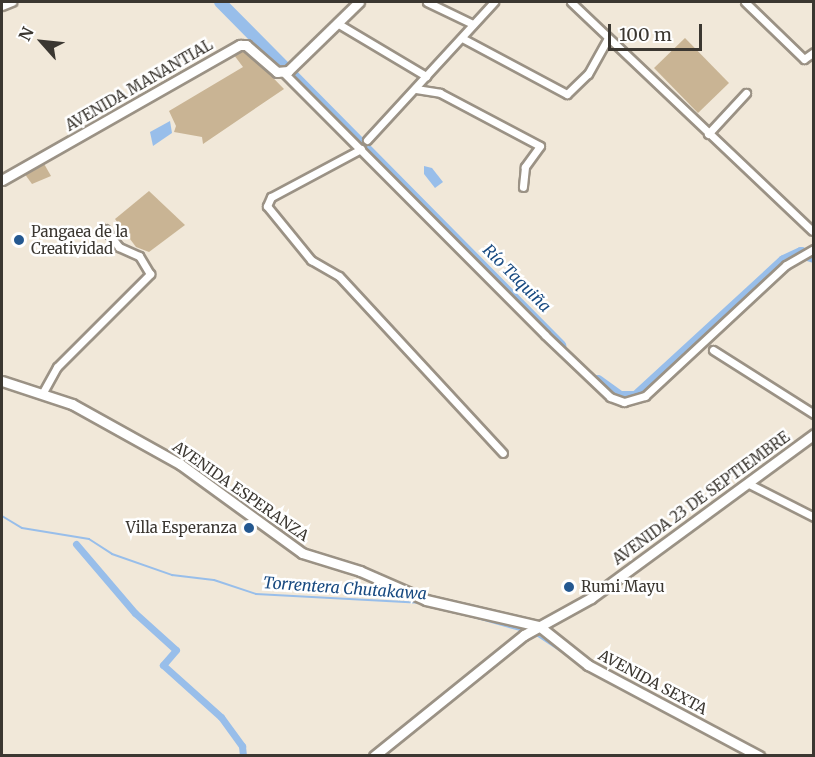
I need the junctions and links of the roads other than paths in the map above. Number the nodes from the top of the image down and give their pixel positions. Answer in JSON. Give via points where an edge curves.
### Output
{"nodes":[{"id":1,"x":12,"y":2,"type":"edge"},
{"id":2,"x":359,"y":2,"type":"edge"},
{"id":3,"x":427,"y":2,"type":"edge"},
{"id":4,"x":494,"y":2,"type":"edge"},
{"id":5,"x":571,"y":2,"type":"edge"},
{"id":6,"x":745,"y":2,"type":"edge"},
{"id":7,"x":2,"y":6,"type":"edge"},
{"id":8,"x":337,"y":23,"type":"junction"},
{"id":9,"x":473,"y":24,"type":"junction"},
{"id":10,"x":462,"y":38,"type":"junction"},
{"id":11,"x":608,"y":38,"type":"junction"},
{"id":12,"x":813,"y":52,"type":"edge"},
{"id":13,"x":290,"y":70,"type":"junction"},
{"id":14,"x":426,"y":76,"type":"junction"},
{"id":15,"x":416,"y":89,"type":"junction"},
{"id":16,"x":746,"y":93,"type":"dead end"},
{"id":17,"x":708,"y":134,"type":"junction"},
{"id":18,"x":367,"y":140,"type":"dead end"},
{"id":19,"x":361,"y":149,"type":"junction"},
{"id":20,"x":3,"y":179,"type":"edge"},
{"id":21,"x":523,"y":187,"type":"dead end"},
{"id":22,"x":105,"y":229,"type":"dead end"},
{"id":23,"x":812,"y":231,"type":"dead end"},
{"id":24,"x":813,"y":249,"type":"edge"},
{"id":25,"x":713,"y":350,"type":"dead end"},
{"id":26,"x":2,"y":381,"type":"edge"},
{"id":27,"x":42,"y":394,"type":"junction"},
{"id":28,"x":813,"y":414,"type":"edge"},
{"id":29,"x":813,"y":434,"type":"edge"},
{"id":30,"x":503,"y":453,"type":"dead end"},
{"id":31,"x":749,"y":484,"type":"junction"},
{"id":32,"x":813,"y":517,"type":"edge"},
{"id":33,"x":536,"y":628,"type":"junction"},
{"id":34,"x":374,"y":756,"type":"edge"},
{"id":35,"x":759,"y":756,"type":"edge"}],
"edges":[{"from":1,"to":7,"type":"street"},
{"from":2,"to":8,"type":"main road"},
{"from":3,"to":9,"type":"street"},
{"from":4,"to":9,"type":"street"},
{"from":5,"to":11,"type":"street"},
{"from":6,"to":12,"type":"street","via":[[804,59]]},
{"from":8,"to":13,"type":"main road"},
{"from":8,"to":14,"type":"street"},
{"from":9,"to":10,"type":"street"},
{"from":10,"to":11,"type":"street","via":[[567,94],[588,74]]},
{"from":10,"to":14,"type":"street"},
{"from":11,"to":17,"type":"street"},
{"from":13,"to":19,"type":"street"},
{"from":13,"to":20,"type":"main road","name":"AVENIDA MANANTIAL","via":[[274,70],[246,45],[240,45]]},
{"from":14,"to":15,"type":"street"},
{"from":15,"to":18,"type":"street"},
{"from":15,"to":21,"type":"street","via":[[440,93],[540,146],[525,167]]},
{"from":16,"to":17,"type":"street"},
{"from":17,"to":23,"type":"street"},
{"from":19,"to":24,"type":"street","via":[[545,335],[610,397],[624,402],[645,396],[786,265]]},
{"from":19,"to":30,"type":"street","via":[[271,196],[267,206],[311,260],[339,276]]},
{"from":22,"to":27,"type":"street","via":[[119,247],[139,256],[150,274],[57,367]]},
{"from":25,"to":28,"type":"street"},
{"from":26,"to":27,"type":"main road","name":"AVENIDA ESPERANZA"},
{"from":27,"to":33,"type":"main road","name":"AVENIDA ESPERANZA","via":[[72,405],[180,464],[302,553],[360,571],[426,600]]},
{"from":29,"to":31,"type":"main road","name":"AVENIDA 23 DE SEPTIEMBRE"},
{"from":31,"to":32,"type":"street"},
{"from":31,"to":33,"type":"main road","name":"AVENIDA 23 DE SEPTIEMBRE","via":[[591,598]]},
{"from":33,"to":34,"type":"main road","name":"AVENIDA 23 DE SEPTIEMBRE"},
{"from":33,"to":35,"type":"main road","name":"AVENIDA SEXTA","via":[[588,665]]}]}
